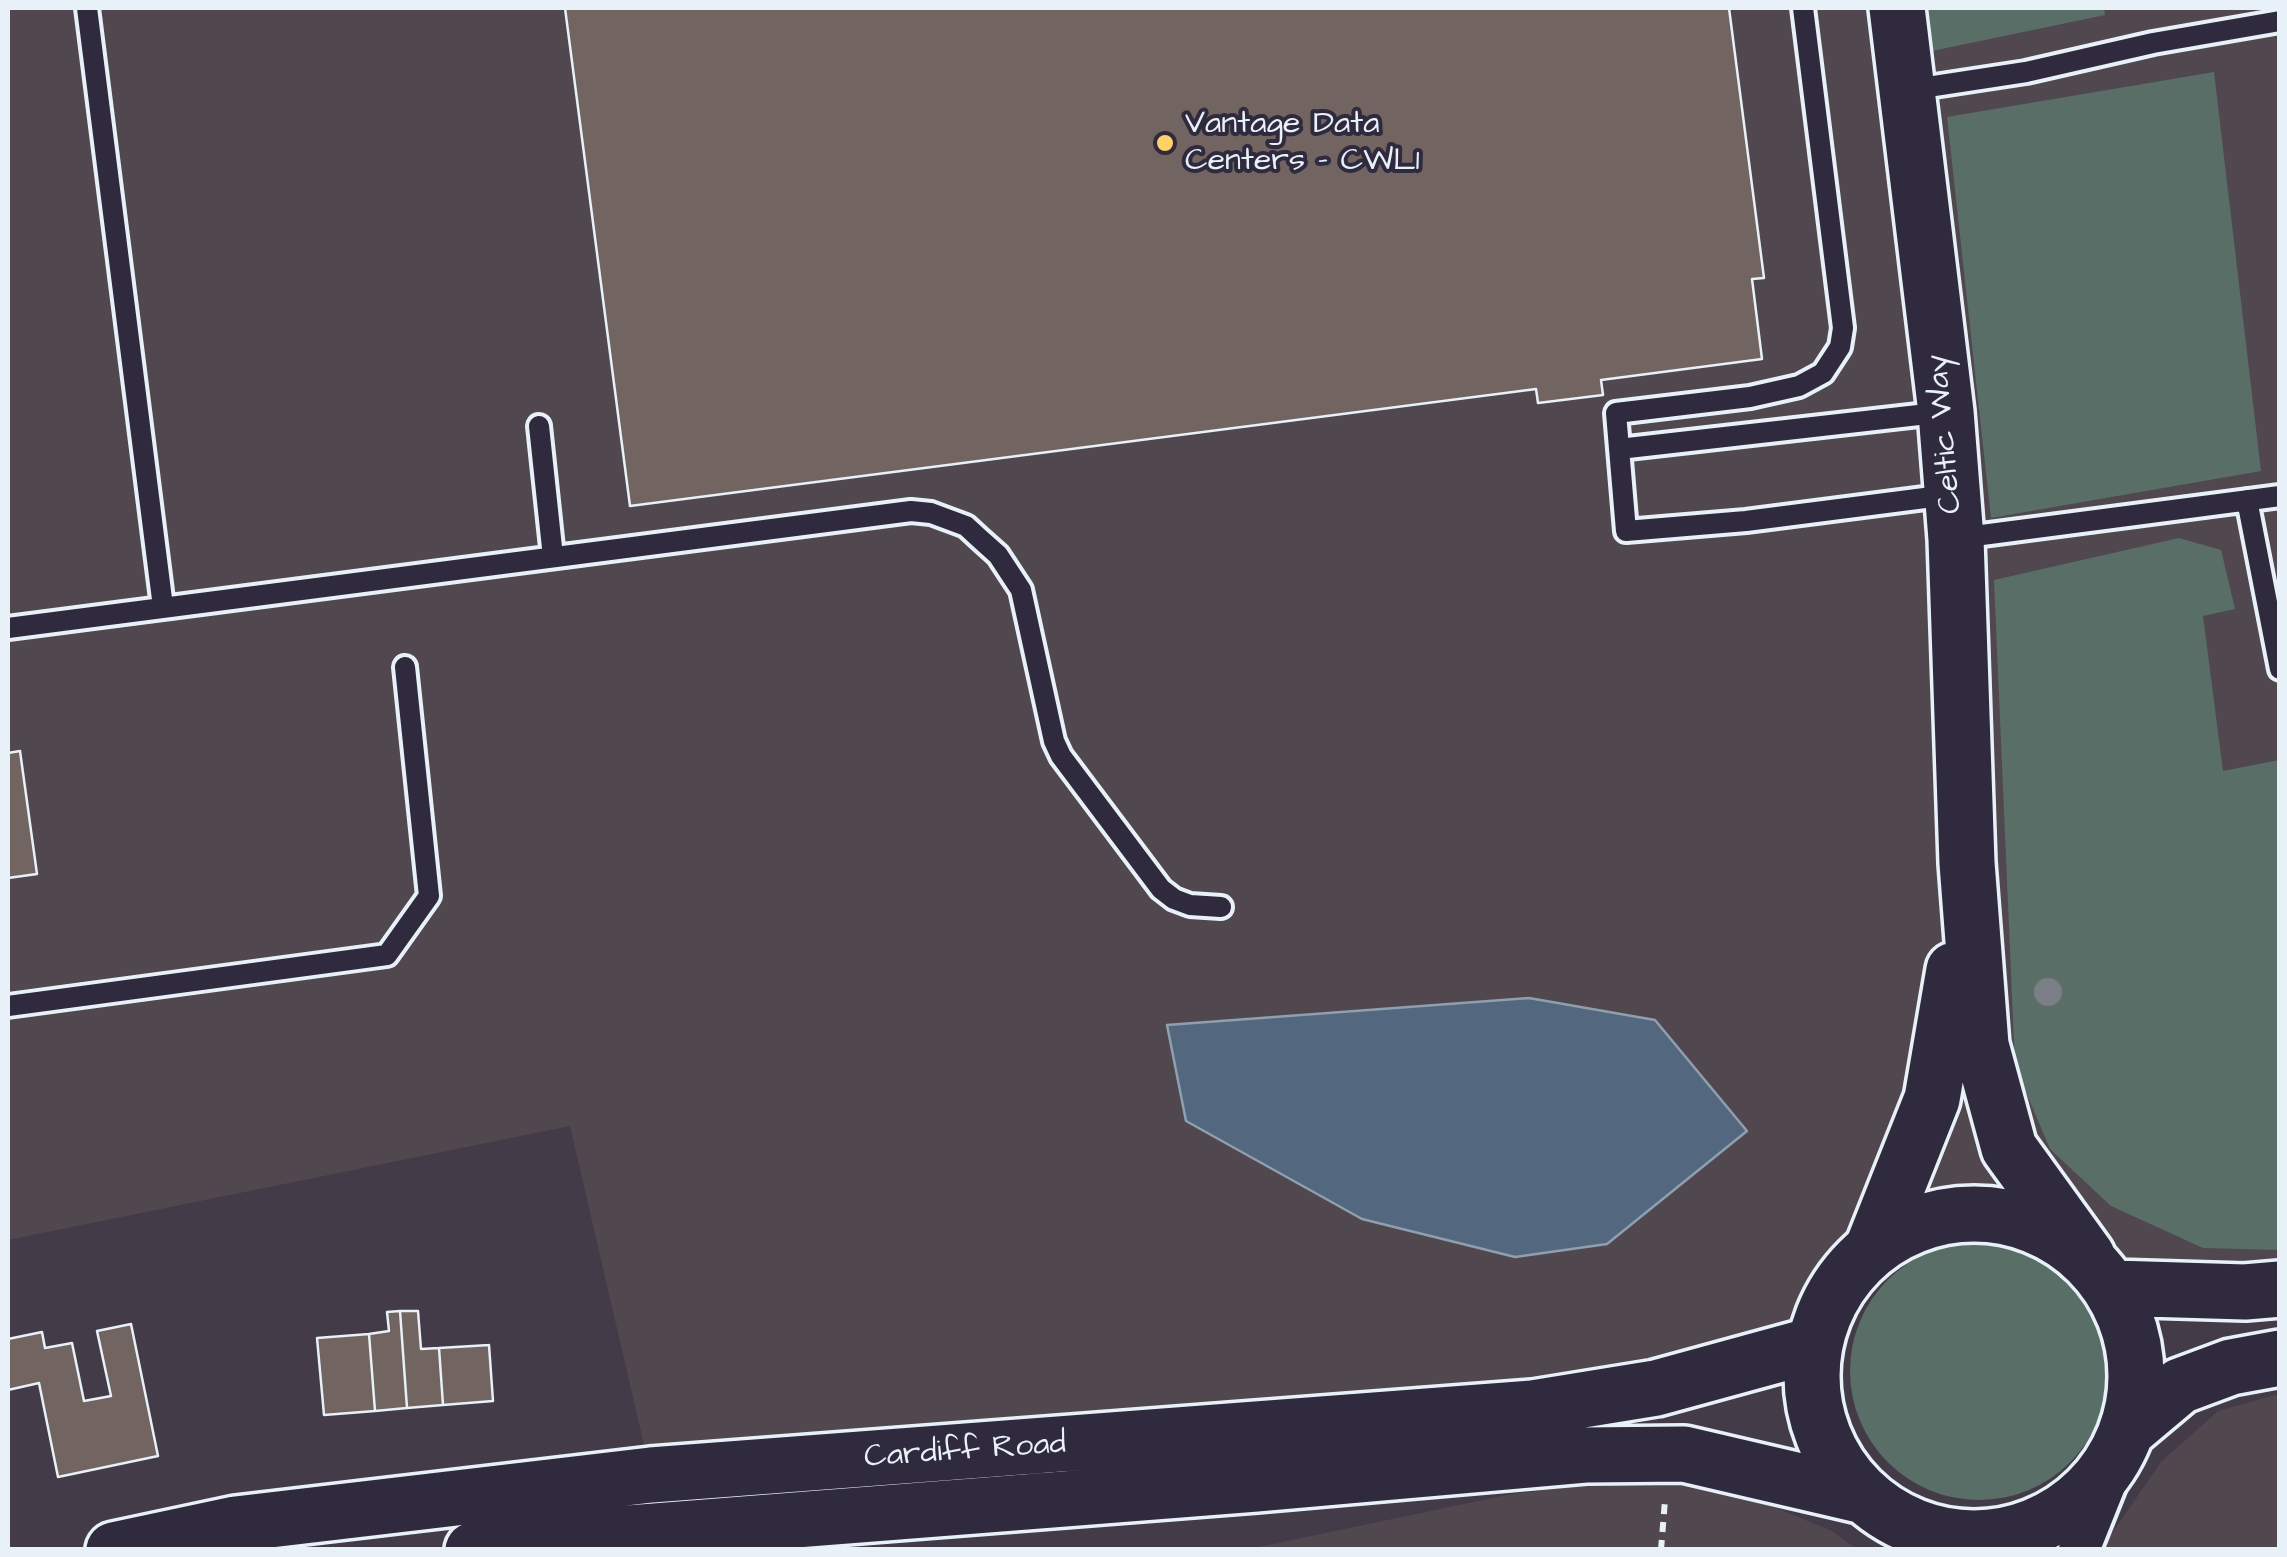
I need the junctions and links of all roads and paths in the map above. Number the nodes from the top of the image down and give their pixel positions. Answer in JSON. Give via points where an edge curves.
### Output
{"nodes":[{"id":1,"x":87,"y":8,"type":"edge"},
{"id":2,"x":1803,"y":8,"type":"edge"},
{"id":3,"x":1898,"y":8,"type":"edge"},
{"id":4,"x":2280,"y":21,"type":"edge"},
{"id":5,"x":1908,"y":90,"type":"junction"},
{"id":6,"x":1946,"y":412,"type":"junction"},
{"id":7,"x":539,"y":426,"type":"dead end"},
{"id":8,"x":1620,"y":449,"type":"junction"},
{"id":9,"x":2280,"y":496,"type":"edge"},
{"id":10,"x":2247,"y":500,"type":"junction"},
{"id":11,"x":1954,"y":517,"type":"junction"},
{"id":12,"x":553,"y":557,"type":"junction"},
{"id":13,"x":163,"y":607,"type":"junction"},
{"id":14,"x":8,"y":628,"type":"edge"},
{"id":15,"x":405,"y":668,"type":"dead end"},
{"id":16,"x":2280,"y":669,"type":"edge"},
{"id":17,"x":1966,"y":863,"type":"junction"},
{"id":18,"x":1221,"y":906,"type":"dead end"},
{"id":19,"x":8,"y":1006,"type":"edge"},
{"id":20,"x":1874,"y":1246,"type":"junction"},
{"id":21,"x":2100,"y":1272,"type":"junction"},
{"id":22,"x":2280,"y":1289,"type":"edge"},
{"id":23,"x":1813,"y":1345,"type":"junction"},
{"id":24,"x":2280,"y":1358,"type":"edge"},
{"id":25,"x":2122,"y":1444,"type":"junction"},
{"id":26,"x":1864,"y":1496,"type":"junction"},
{"id":27,"x":1919,"y":1538,"type":"edge"},
{"id":28,"x":114,"y":1550,"type":"edge"},
{"id":29,"x":473,"y":1550,"type":"edge"},
{"id":30,"x":2079,"y":1550,"type":"edge"}],
"edges":[{"from":1,"to":13,"type":"lane"},
{"from":2,"to":8,"type":"lane","via":[[1843,328],[1840,347],[1823,373],[1799,386],[1616,413]]},
{"from":3,"to":5,"type":"main road","name":"Celtic Way"},
{"from":4,"to":5,"type":"lane"},
{"from":5,"to":6,"type":"main road","name":"Celtic Way"},
{"from":6,"to":8,"type":"lane"},
{"from":6,"to":11,"type":"main road","name":"Celtic Way"},
{"from":7,"to":12,"type":"lane"},
{"from":8,"to":11,"type":"lane","via":[[1626,531]]},
{"from":9,"to":10,"type":"lane"},
{"from":10,"to":11,"type":"lane"},
{"from":10,"to":16,"type":"lane"},
{"from":11,"to":17,"type":"main road","name":"Celtic Way"},
{"from":12,"to":13,"type":"lane"},
{"from":12,"to":18,"type":"lane","via":[[911,511],[966,526],[998,554],[1021,590],[1060,756],[1162,889],[1190,905]]},
{"from":13,"to":14,"type":"lane"},
{"from":15,"to":19,"type":"lane","via":[[430,896],[387,956]]},
{"from":17,"to":20,"type":"main road","name":"Celtic Way","via":[[1932,1099]]},
{"from":17,"to":21,"type":"main road","name":"Celtic Way","via":[[1981,1045],[2009,1148]]},
{"from":20,"to":21,"type":"main road","name":"Cardiff Road","via":[[1947,1214],[2012,1216],[2052,1232]]},
{"from":20,"to":23,"type":"main road","name":"Cardiff Road","via":[[1829,1298]]},
{"from":21,"to":22,"type":"main road","via":[[2245,1292]]},
{"from":21,"to":25,"type":"main road","via":[[2138,1368]]},
{"from":23,"to":26,"type":"main road","name":"Cardiff Road","via":[[1813,1405],[1832,1455]]},
{"from":23,"to":28,"type":"main road","name":"Cardiff Road","via":[[1656,1388],[1534,1408],[650,1474],[236,1524]]},
{"from":24,"to":25,"type":"main road","name":"Cardiff Road","via":[[2180,1386]]},
{"from":25,"to":27,"type":"main road","name":"Cardiff Road","via":[[2066,1512],[2008,1536]]},
{"from":25,"to":30,"type":"street"},
{"from":26,"to":27,"type":"main road","name":"Cardiff Road"},
{"from":26,"to":29,"type":"main road","name":"Cardiff Road","via":[[1684,1454],[1584,1454]]}]}
